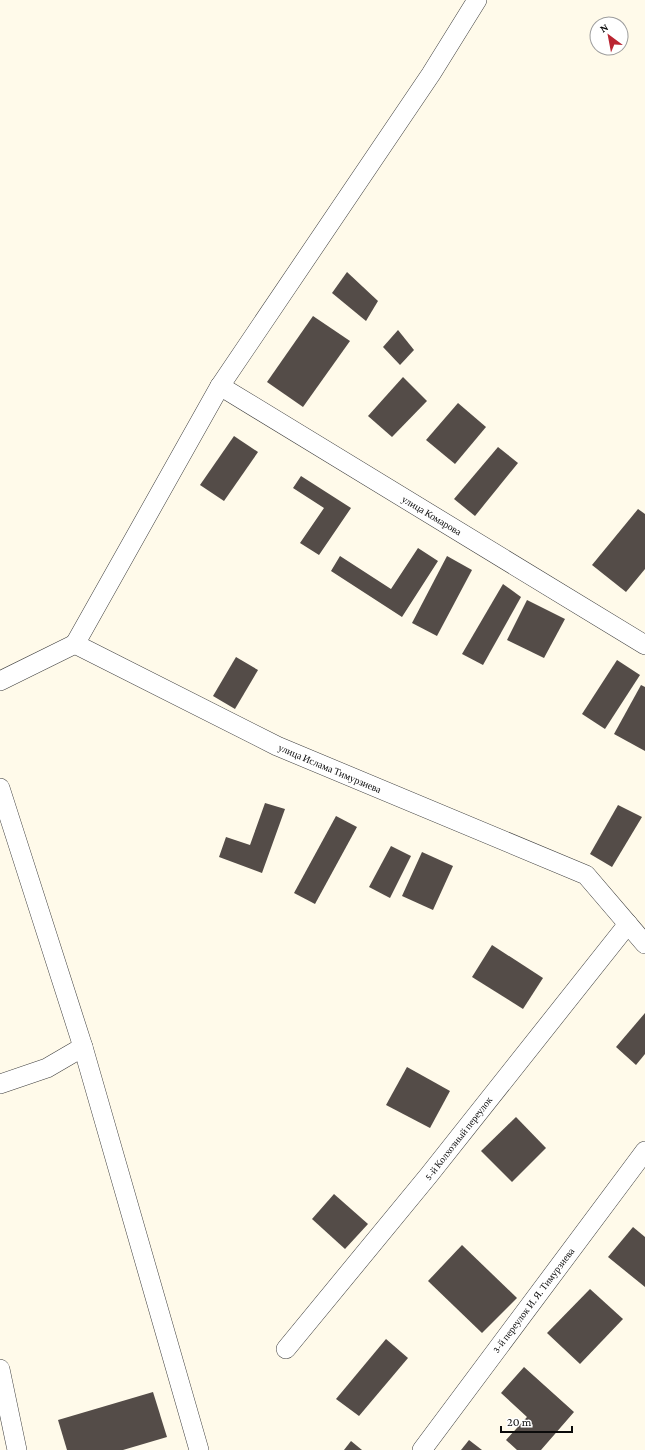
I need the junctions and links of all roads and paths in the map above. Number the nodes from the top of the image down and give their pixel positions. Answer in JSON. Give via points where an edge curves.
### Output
{"nodes":[{"id":1,"x":477,"y":0,"type":"edge"},
{"id":2,"x":220,"y":386,"type":"junction"},
{"id":3,"x":75,"y":644,"type":"junction"},
{"id":4,"x":645,"y":645,"type":"edge"},
{"id":5,"x":0,"y":681,"type":"edge"},
{"id":6,"x":0,"y":788,"type":"edge"},
{"id":7,"x":628,"y":924,"type":"junction"},
{"id":8,"x":645,"y":944,"type":"edge"},
{"id":9,"x":83,"y":1047,"type":"junction"},
{"id":10,"x":0,"y":1084,"type":"edge"},
{"id":11,"x":645,"y":1151,"type":"edge"},
{"id":12,"x":286,"y":1349,"type":"dead end"},
{"id":13,"x":0,"y":1369,"type":"edge"},
{"id":14,"x":17,"y":1450,"type":"edge"},
{"id":15,"x":199,"y":1450,"type":"edge"},
{"id":16,"x":422,"y":1450,"type":"edge"}],
"edges":[{"from":1,"to":2,"type":"street","via":[[431,74]]},
{"from":2,"to":3,"type":"street"},
{"from":2,"to":4,"type":"street","name":"улица Комарова"},
{"from":3,"to":5,"type":"street"},
{"from":3,"to":7,"type":"street","name":"улица Ислама Тимурзиева","via":[[276,746],[586,874]]},
{"from":6,"to":9,"type":"street"},
{"from":7,"to":8,"type":"street","name":"улица Ислама Тимурзиева"},
{"from":7,"to":12,"type":"street","name":"5-й Колхозный переулок"},
{"from":9,"to":10,"type":"street","via":[[47,1068]]},
{"from":9,"to":15,"type":"street"},
{"from":11,"to":16,"type":"street","name":"3-й переулок И. Я. Тимурзиева"},
{"from":13,"to":14,"type":"street"}]}
